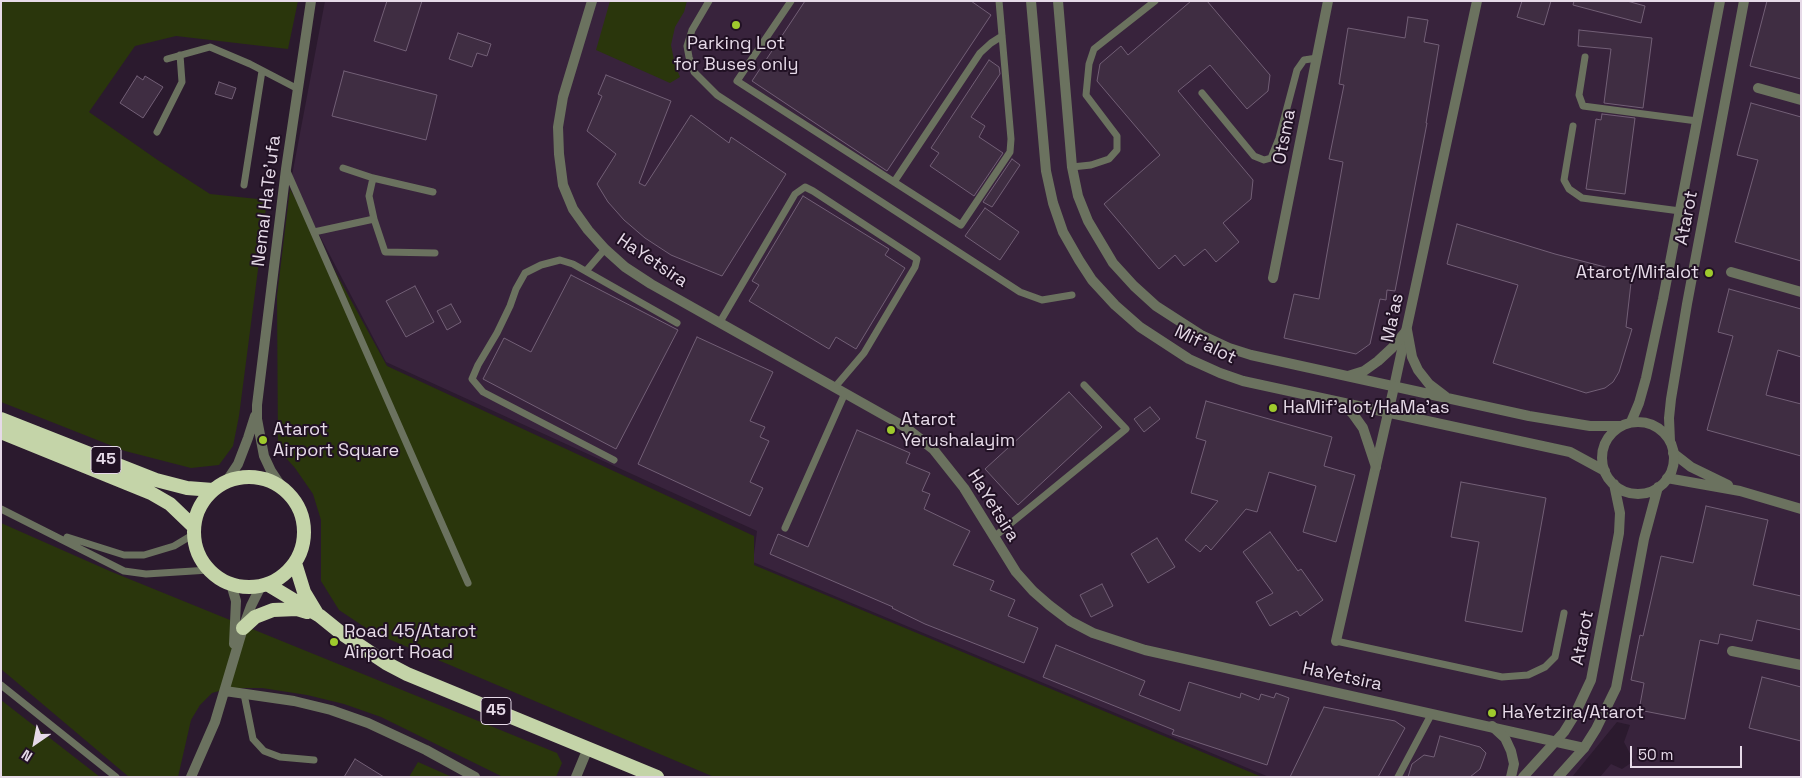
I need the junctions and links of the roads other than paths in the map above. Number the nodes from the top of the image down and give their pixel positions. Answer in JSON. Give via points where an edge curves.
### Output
{"nodes":[{"id":1,"x":311,"y":1,"type":"edge"},
{"id":2,"x":592,"y":1,"type":"edge"},
{"id":3,"x":709,"y":1,"type":"edge"},
{"id":4,"x":792,"y":1,"type":"edge"},
{"id":5,"x":999,"y":1,"type":"edge"},
{"id":6,"x":1031,"y":1,"type":"edge"},
{"id":7,"x":1058,"y":1,"type":"edge"},
{"id":8,"x":1155,"y":1,"type":"edge"},
{"id":9,"x":1328,"y":1,"type":"edge"},
{"id":10,"x":1478,"y":1,"type":"edge"},
{"id":11,"x":1720,"y":1,"type":"edge"},
{"id":12,"x":1744,"y":1,"type":"edge"},
{"id":13,"x":1002,"y":36,"type":"junction"},
{"id":14,"x":180,"y":55,"type":"junction"},
{"id":15,"x":1585,"y":57,"type":"dead end"},
{"id":16,"x":1317,"y":58,"type":"junction"},
{"id":17,"x":167,"y":59,"type":"dead end"},
{"id":18,"x":262,"y":70,"type":"junction"},
{"id":19,"x":1758,"y":88,"type":"dead end"},
{"id":20,"x":298,"y":89,"type":"junction"},
{"id":21,"x":1202,"y":93,"type":"dead end"},
{"id":22,"x":1801,"y":100,"type":"edge"},
{"id":23,"x":1697,"y":121,"type":"junction"},
{"id":24,"x":1573,"y":126,"type":"dead end"},
{"id":25,"x":157,"y":132,"type":"dead end"},
{"id":26,"x":1072,"y":167,"type":"junction"},
{"id":27,"x":343,"y":168,"type":"dead end"},
{"id":28,"x":286,"y":169,"type":"junction"},
{"id":29,"x":373,"y":178,"type":"junction"},
{"id":30,"x":894,"y":182,"type":"junction"},
{"id":31,"x":244,"y":185,"type":"dead end"},
{"id":32,"x":433,"y":192,"type":"dead end"},
{"id":33,"x":1680,"y":211,"type":"junction"},
{"id":34,"x":374,"y":219,"type":"junction"},
{"id":35,"x":314,"y":232,"type":"junction"},
{"id":36,"x":604,"y":249,"type":"junction"},
{"id":37,"x":436,"y":253,"type":"dead end"},
{"id":38,"x":586,"y":271,"type":"junction"},
{"id":39,"x":1731,"y":272,"type":"dead end"},
{"id":40,"x":1273,"y":278,"type":"dead end"},
{"id":41,"x":1801,"y":292,"type":"edge"},
{"id":42,"x":1072,"y":295,"type":"dead end"},
{"id":43,"x":678,"y":322,"type":"dead end"},
{"id":44,"x":720,"y":322,"type":"junction"},
{"id":45,"x":1407,"y":330,"type":"junction"},
{"id":46,"x":1345,"y":376,"type":"junction"},
{"id":47,"x":1084,"y":385,"type":"dead end"},
{"id":48,"x":1394,"y":387,"type":"junction"},
{"id":49,"x":836,"y":388,"type":"junction"},
{"id":50,"x":845,"y":393,"type":"junction"},
{"id":51,"x":1452,"y":400,"type":"junction"},
{"id":52,"x":1342,"y":403,"type":"junction"},
{"id":53,"x":257,"y":405,"type":"junction"},
{"id":54,"x":1388,"y":413,"type":"junction"},
{"id":55,"x":1,"y":419,"type":"edge"},
{"id":56,"x":1631,"y":422,"type":"junction"},
{"id":57,"x":1620,"y":426,"type":"junction"},
{"id":58,"x":1,"y":432,"type":"edge"},
{"id":59,"x":1670,"y":441,"type":"junction"},
{"id":60,"x":1673,"y":454,"type":"junction"},
{"id":61,"x":614,"y":460,"type":"dead end"},
{"id":62,"x":1376,"y":467,"type":"junction"},
{"id":63,"x":1605,"y":472,"type":"junction"},
{"id":64,"x":1667,"y":478,"type":"junction"},
{"id":65,"x":226,"y":482,"type":"junction"},
{"id":66,"x":1614,"y":484,"type":"junction"},
{"id":67,"x":1658,"y":487,"type":"junction"},
{"id":68,"x":283,"y":489,"type":"junction"},
{"id":69,"x":213,"y":490,"type":"junction"},
{"id":70,"x":1740,"y":491,"type":"junction"},
{"id":71,"x":1,"y":509,"type":"edge"},
{"id":72,"x":1801,"y":509,"type":"edge"},
{"id":73,"x":785,"y":528,"type":"dead end"},
{"id":74,"x":194,"y":530,"type":"junction"},
{"id":75,"x":47,"y":531,"type":"junction"},
{"id":76,"x":994,"y":537,"type":"junction"},
{"id":77,"x":295,"y":563,"type":"junction"},
{"id":78,"x":209,"y":570,"type":"junction"},
{"id":79,"x":468,"y":583,"type":"dead end"},
{"id":80,"x":232,"y":584,"type":"junction"},
{"id":81,"x":264,"y":585,"type":"junction"},
{"id":82,"x":1564,"y":613,"type":"dead end"},
{"id":83,"x":320,"y":616,"type":"junction"},
{"id":84,"x":243,"y":628,"type":"junction"},
{"id":85,"x":1336,"y":641,"type":"joint"},
{"id":86,"x":1732,"y":651,"type":"dead end"},
{"id":87,"x":233,"y":660,"type":"junction"},
{"id":88,"x":1801,"y":666,"type":"edge"},
{"id":89,"x":1,"y":685,"type":"edge"},
{"id":90,"x":225,"y":691,"type":"junction"},
{"id":91,"x":244,"y":694,"type":"junction"},
{"id":92,"x":1432,"y":713,"type":"junction"},
{"id":93,"x":1492,"y":726,"type":"junction"},
{"id":94,"x":1556,"y":740,"type":"junction"},
{"id":95,"x":588,"y":748,"type":"junction"},
{"id":96,"x":1584,"y":748,"type":"junction"},
{"id":97,"x":314,"y":760,"type":"dead end"},
{"id":98,"x":116,"y":777,"type":"edge"},
{"id":99,"x":191,"y":777,"type":"edge"},
{"id":100,"x":475,"y":777,"type":"edge"},
{"id":101,"x":576,"y":777,"type":"edge"},
{"id":102,"x":657,"y":777,"type":"edge"},
{"id":103,"x":1398,"y":777,"type":"edge"},
{"id":104,"x":1511,"y":777,"type":"edge"},
{"id":105,"x":1523,"y":777,"type":"edge"},
{"id":106,"x":1558,"y":777,"type":"edge"}],
"edges":[{"from":1,"to":20,"type":"street","name":"Nemal HaTe'ufa"},
{"from":2,"to":36,"type":"street","name":"HaYetsira","via":[[563,97],[558,154],[563,184],[574,209]]},
{"from":3,"to":42,"type":"lane","via":[[692,30],[687,46],[694,72],[717,96],[1020,292],[1042,300]]},
{"from":4,"to":30,"type":"lane","via":[[737,82]]},
{"from":5,"to":13,"type":"lane"},
{"from":6,"to":52,"type":"street","name":"Mif'alot","via":[[1046,171],[1063,232],[1092,280],[1140,327],[1189,359],[1243,381]]},
{"from":7,"to":26,"type":"street","name":"Mif'alot"},
{"from":8,"to":26,"type":"lane","via":[[1094,49],[1086,95],[1117,136],[1117,150],[1109,159]]},
{"from":9,"to":16,"type":"street","name":"Otsma"},
{"from":10,"to":45,"type":"street","name":"Ma'as"},
{"from":11,"to":23,"type":"street","name":"Atarot"},
{"from":12,"to":59,"type":"street","name":"Atarot","via":[[1671,399]]},
{"from":13,"to":30,"type":"lane","via":[[980,53]]},
{"from":13,"to":30,"type":"lane","via":[[1012,139],[1010,152],[961,225]]},
{"from":14,"to":17,"type":"lane"},
{"from":14,"to":18,"type":"lane","via":[[210,47]]},
{"from":14,"to":25,"type":"lane","via":[[182,82]]},
{"from":15,"to":23,"type":"lane","via":[[1579,95],[1583,106]]},
{"from":16,"to":21,"type":"lane","via":[[1304,60],[1297,70],[1271,158],[1264,160],[1254,156]]},
{"from":16,"to":40,"type":"street","name":"Otsma"},
{"from":18,"to":20,"type":"lane"},
{"from":18,"to":31,"type":"lane"},
{"from":19,"to":22,"type":"street"},
{"from":20,"to":28,"type":"street","name":"Nemal HaTe'ufa"},
{"from":23,"to":33,"type":"street","name":"Atarot"},
{"from":24,"to":33,"type":"lane","via":[[1564,180],[1569,189],[1582,198]]},
{"from":26,"to":46,"type":"street","name":"Mif'alot","via":[[1078,196],[1101,246],[1134,286],[1156,306],[1194,331],[1230,348]]},
{"from":27,"to":29,"type":"lane"},
{"from":28,"to":35,"type":"lane"},
{"from":28,"to":53,"type":"street","name":"Nemal HaTe'ufa"},
{"from":29,"to":32,"type":"lane"},
{"from":29,"to":34,"type":"lane","via":[[369,196]]},
{"from":33,"to":56,"type":"street","name":"Atarot","via":[[1646,378]]},
{"from":34,"to":35,"type":"lane"},
{"from":34,"to":37,"type":"lane","via":[[385,252]]},
{"from":35,"to":79,"type":"lane"},
{"from":36,"to":38,"type":"lane"},
{"from":36,"to":44,"type":"street","name":"HaYetsira","via":[[651,284]]},
{"from":38,"to":43,"type":"lane"},
{"from":38,"to":61,"type":"lane","via":[[560,260],[525,273],[472,379],[483,392]]},
{"from":39,"to":41,"type":"street"},
{"from":44,"to":49,"type":"street","name":"HaYetsira"},
{"from":44,"to":49,"type":"lane","via":[[795,194],[805,188],[813,191],[917,259],[864,353]]},
{"from":45,"to":46,"type":"street","via":[[1378,361],[1364,371]]},
{"from":45,"to":48,"type":"street","name":"Ma'as"},
{"from":45,"to":51,"type":"street","via":[[1418,370],[1430,384]]},
{"from":46,"to":48,"type":"street","name":"Mif'alot"},
{"from":47,"to":76,"type":"lane","via":[[1126,429]]},
{"from":48,"to":51,"type":"street","name":"Mif'alot"},
{"from":48,"to":54,"type":"street","name":"Ma'as"},
{"from":49,"to":50,"type":"street","name":"HaYetsira"},
{"from":50,"to":73,"type":"lane"},
{"from":50,"to":76,"type":"street","name":"HaYetsira","via":[[905,427],[933,449],[964,488]]},
{"from":51,"to":57,"type":"street","name":"Mif'alot","via":[[1567,422]]},
{"from":52,"to":54,"type":"street","name":"Mif'alot"},
{"from":52,"to":62,"type":"street","via":[[1363,428]]},
{"from":53,"to":65,"type":"street","name":"Nemal HaTe'ufa","via":[[245,447]]},
{"from":53,"to":68,"type":"street","name":"Nemal HaTe'ufa","via":[[264,456]]},
{"from":54,"to":62,"type":"street","name":"Ma'as"},
{"from":54,"to":63,"type":"street","name":"Mif'alot","via":[[1570,452]]},
{"from":55,"to":69,"type":"highway","number":"45","via":[[156,480],[187,488]]},
{"from":56,"to":57,"type":"street"},
{"from":56,"to":59,"type":"street","via":[[1649,423]]},
{"from":57,"to":63,"type":"street","via":[[1604,446],[1602,461]]},
{"from":58,"to":74,"type":"highway","number":"45","via":[[151,493],[170,504]]},
{"from":59,"to":60,"type":"street"},
{"from":60,"to":64,"type":"street"},
{"from":60,"to":70,"type":"street","via":[[1691,467]]},
{"from":62,"to":85,"type":"street","name":"Ma'as"},
{"from":63,"to":66,"type":"street"},
{"from":64,"to":67,"type":"street"},
{"from":64,"to":70,"type":"street"},
{"from":65,"to":68,"type":"highway","via":[[255,477]]},
{"from":65,"to":69,"type":"highway"},
{"from":66,"to":67,"type":"street","via":[[1622,490],[1640,493]]},
{"from":66,"to":94,"type":"street","name":"Atarot","via":[[1620,513],[1619,533],[1591,680],[1574,716]]},
{"from":67,"to":96,"type":"street","via":[[1644,539],[1616,688]]},
{"from":68,"to":77,"type":"highway","via":[[294,500],[303,523],[302,548]]},
{"from":69,"to":74,"type":"highway","via":[[200,506]]},
{"from":70,"to":72,"type":"street"},
{"from":71,"to":75,"type":"lane"},
{"from":74,"to":75,"type":"lane","via":[[174,546],[144,555],[101,549]]},
{"from":74,"to":78,"type":"highway","number":"45","via":[[198,553]]},
{"from":75,"to":78,"type":"lane","via":[[129,572]]},
{"from":76,"to":92,"type":"street","name":"HaYetsira","via":[[1016,572],[1032,590],[1070,620],[1093,633],[1145,650]]},
{"from":77,"to":81,"type":"highway","via":[[280,578]]},
{"from":77,"to":83,"type":"highway","number":"45","via":[[304,592]]},
{"from":78,"to":80,"type":"highway","number":"45"},
{"from":80,"to":81,"type":"highway","number":"45","via":[[243,587]]},
{"from":80,"to":87,"type":"street","via":[[236,601]]},
{"from":81,"to":83,"type":"highway","number":"45"},
{"from":81,"to":84,"type":"street"},
{"from":82,"to":85,"type":"lane","via":[[1555,657],[1546,667],[1528,675],[1502,677]]},
{"from":83,"to":84,"type":"highway","via":[[297,609],[272,610],[255,617]]},
{"from":83,"to":95,"type":"highway","number":"45","via":[[358,645],[407,674]]},
{"from":84,"to":87,"type":"street"},
{"from":86,"to":88,"type":"street"},
{"from":87,"to":90,"type":"street"},
{"from":89,"to":98,"type":"lane"},
{"from":90,"to":91,"type":"street"},
{"from":90,"to":99,"type":"street"},
{"from":91,"to":97,"type":"lane","via":[[253,739],[264,751],[280,757]]},
{"from":91,"to":100,"type":"street","via":[[294,701],[368,723]]},
{"from":92,"to":93,"type":"street","name":"HaYetsira"},
{"from":92,"to":103,"type":"lane"},
{"from":93,"to":94,"type":"street","name":"HaYetsira"},
{"from":93,"to":104,"type":"street","via":[[1505,738],[1511,752],[1514,764]]},
{"from":94,"to":96,"type":"street","name":"HaYetsira"},
{"from":94,"to":105,"type":"street","name":"Atarot"},
{"from":95,"to":101,"type":"street"},
{"from":95,"to":102,"type":"highway","number":"45"},
{"from":96,"to":106,"type":"street"}]}
